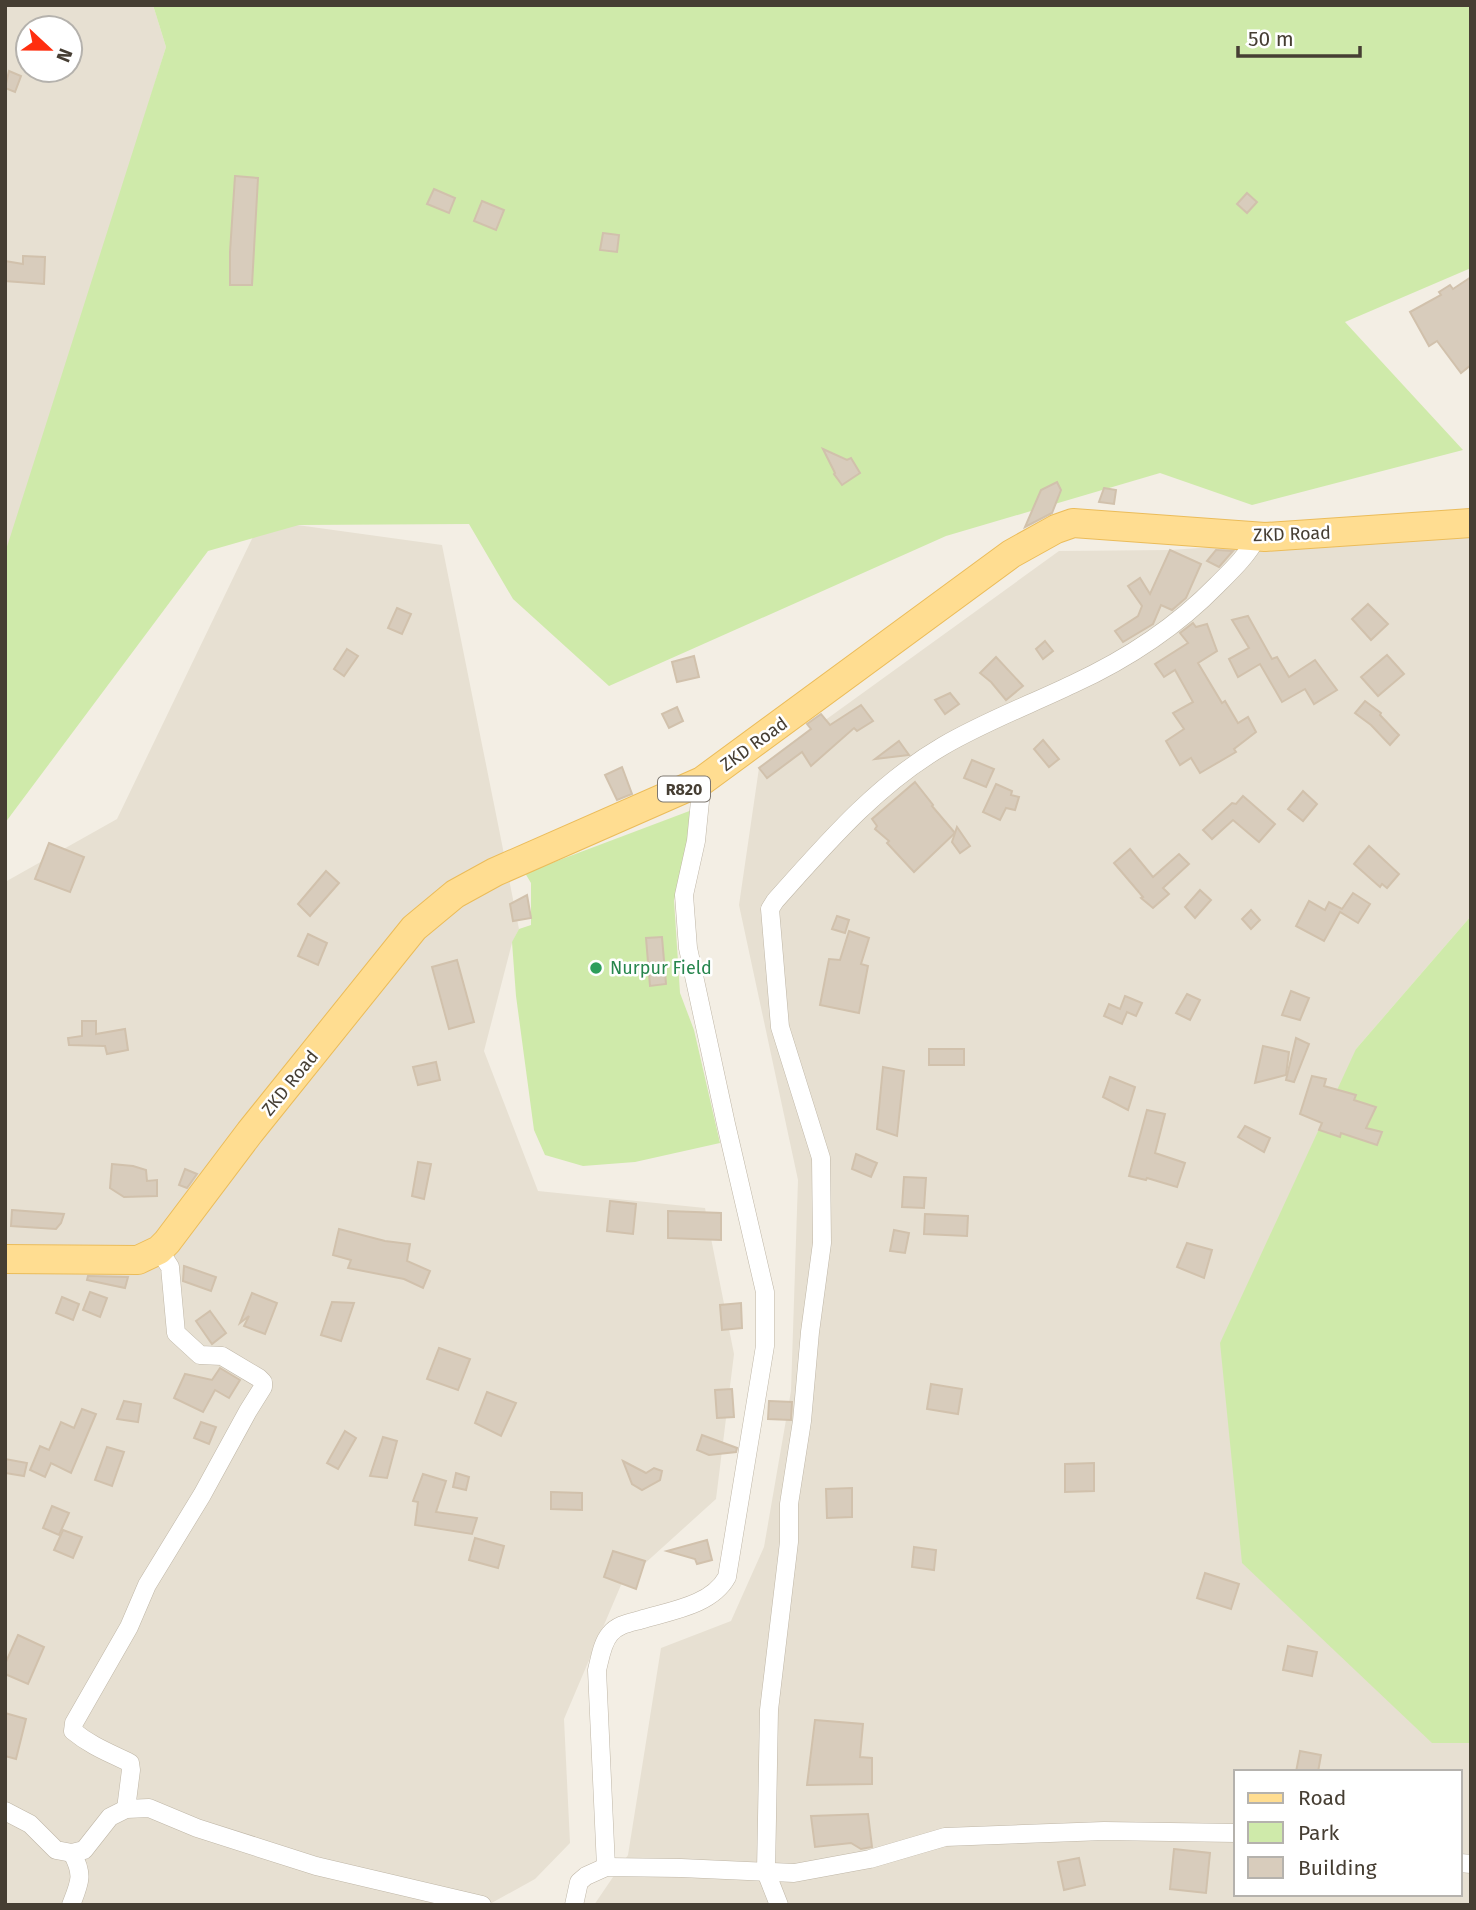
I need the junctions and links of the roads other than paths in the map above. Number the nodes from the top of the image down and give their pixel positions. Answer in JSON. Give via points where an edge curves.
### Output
{"nodes":[{"id":1,"x":1471,"y":523,"type":"edge"},
{"id":2,"x":1257,"y":537,"type":"junction"},
{"id":3,"x":702,"y":782,"type":"junction"},
{"id":4,"x":159,"y":1250,"type":"junction"},
{"id":5,"x":5,"y":1259,"type":"edge"},
{"id":6,"x":126,"y":1809,"type":"junction"},
{"id":7,"x":5,"y":1811,"type":"edge"},
{"id":8,"x":1234,"y":1833,"type":"edge"},
{"id":9,"x":72,"y":1853,"type":"junction"},
{"id":10,"x":606,"y":1867,"type":"junction"},
{"id":11,"x":766,"y":1872,"type":"junction"},
{"id":12,"x":72,"y":1905,"type":"edge"},
{"id":13,"x":482,"y":1905,"type":"edge"},
{"id":14,"x":574,"y":1905,"type":"edge"},
{"id":15,"x":779,"y":1905,"type":"edge"}],
"edges":[{"from":1,"to":2,"type":"main road","name":"ZKD Road","number":"R820"},
{"from":2,"to":3,"type":"main road","name":"ZKD Road","number":"R820","via":[[1106,524],[1073,523],[1056,529],[1011,554]]},
{"from":2,"to":11,"type":"street","via":[[1249,553],[1196,606],[1134,650],[1076,683],[942,746],[892,783],[855,813],[770,909],[780,1027],[821,1158],[822,1243],[769,1710]]},
{"from":3,"to":4,"type":"main road","name":"ZKD Road","number":"R820","via":[[495,872],[455,894],[414,928]]},
{"from":3,"to":10,"type":"street","via":[[684,895],[688,948],[765,1292],[765,1346],[727,1577],[722,1586],[694,1604],[620,1625],[603,1647],[597,1670]]},
{"from":4,"to":5,"type":"main road","via":[[138,1260]]},
{"from":4,"to":6,"type":"street","via":[[170,1267],[176,1333],[197,1354],[222,1356],[259,1378],[263,1387],[147,1585],[130,1627],[74,1723],[80,1737],[130,1763]]},
{"from":6,"to":9,"type":"street","via":[[110,1817],[84,1850]]},
{"from":6,"to":13,"type":"street","via":[[149,1808],[316,1866]]},
{"from":7,"to":9,"type":"street","via":[[30,1824],[56,1850]]},
{"from":8,"to":11,"type":"street","via":[[1104,1831],[945,1837],[844,1865]]},
{"from":9,"to":12,"type":"street","via":[[80,1867]]},
{"from":10,"to":11,"type":"street"},
{"from":10,"to":14,"type":"street","via":[[579,1882]]},
{"from":11,"to":15,"type":"street"}]}
